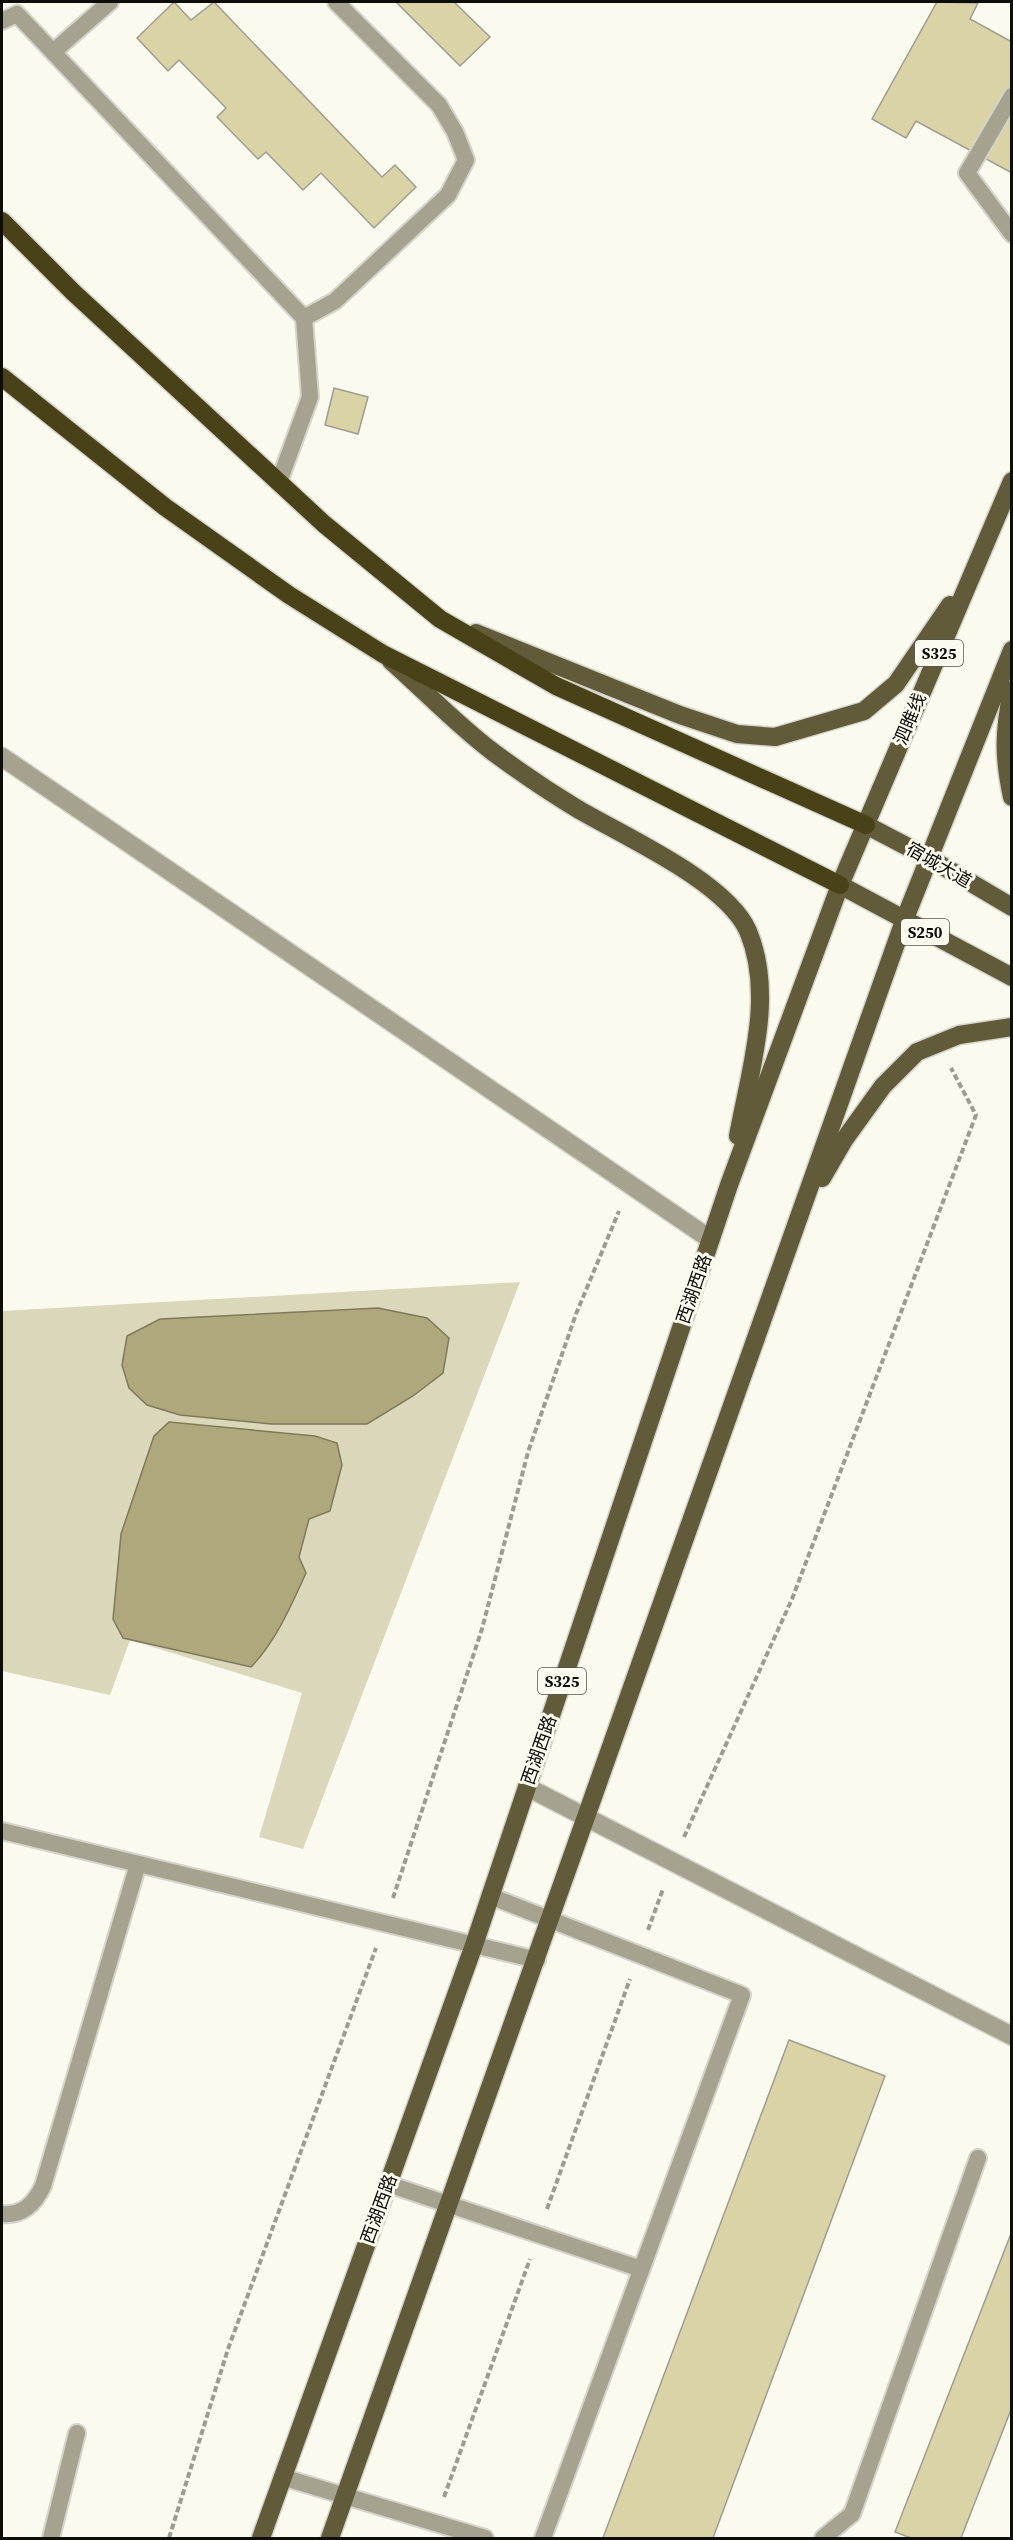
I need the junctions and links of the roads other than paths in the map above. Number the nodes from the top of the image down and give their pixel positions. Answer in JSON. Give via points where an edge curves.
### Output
{"nodes":[{"id":1,"x":110,"y":2,"type":"edge"},
{"id":2,"x":336,"y":2,"type":"edge"},
{"id":3,"x":2,"y":21,"type":"edge"},
{"id":4,"x":53,"y":52,"type":"junction"},
{"id":5,"x":1011,"y":96,"type":"edge"},
{"id":6,"x":2,"y":221,"type":"edge"},
{"id":7,"x":1011,"y":234,"type":"edge"},
{"id":8,"x":304,"y":318,"type":"junction"},
{"id":9,"x":2,"y":377,"type":"edge"},
{"id":10,"x":1011,"y":481,"type":"edge"},
{"id":11,"x":279,"y":482,"type":"junction"},
{"id":12,"x":974,"y":569,"type":"junction"},
{"id":13,"x":440,"y":619,"type":"junction"},
{"id":14,"x":1011,"y":650,"type":"edge"},
{"id":15,"x":383,"y":654,"type":"junction"},
{"id":16,"x":1011,"y":690,"type":"edge"},
{"id":17,"x":2,"y":757,"type":"edge"},
{"id":18,"x":1011,"y":797,"type":"edge"},
{"id":19,"x":866,"y":825,"type":"junction"},
{"id":20,"x":929,"y":858,"type":"junction"},
{"id":21,"x":840,"y":885,"type":"junction"},
{"id":22,"x":1011,"y":908,"type":"edge"},
{"id":23,"x":904,"y":921,"type":"junction"},
{"id":24,"x":1011,"y":977,"type":"edge"},
{"id":25,"x":1011,"y":1027,"type":"edge"},
{"id":26,"x":729,"y":1185,"type":"junction"},
{"id":27,"x":801,"y":1213,"type":"junction"},
{"id":28,"x":710,"y":1239,"type":"junction"},
{"id":29,"x":527,"y":1787,"type":"junction"},
{"id":30,"x":587,"y":1818,"type":"junction"},
{"id":31,"x":2,"y":1831,"type":"edge"},
{"id":32,"x":138,"y":1864,"type":"junction"},
{"id":33,"x":490,"y":1896,"type":"junction"},
{"id":34,"x":550,"y":1920,"type":"junction"},
{"id":35,"x":474,"y":1945,"type":"junction"},
{"id":36,"x":537,"y":1960,"type":"junction"},
{"id":37,"x":1011,"y":2036,"type":"edge"},
{"id":38,"x":978,"y":2158,"type":"dead end"},
{"id":39,"x":388,"y":2184,"type":"junction"},
{"id":40,"x":449,"y":2204,"type":"junction"},
{"id":41,"x":2,"y":2214,"type":"edge"},
{"id":42,"x":641,"y":2269,"type":"junction"},
{"id":43,"x":77,"y":2433,"type":"dead end"},
{"id":44,"x":282,"y":2477,"type":"junction"},
{"id":45,"x":345,"y":2498,"type":"junction"},
{"id":46,"x":51,"y":2538,"type":"edge"},
{"id":47,"x":261,"y":2538,"type":"edge"},
{"id":48,"x":330,"y":2538,"type":"edge"},
{"id":49,"x":485,"y":2538,"type":"edge"},
{"id":50,"x":543,"y":2538,"type":"edge"},
{"id":51,"x":824,"y":2538,"type":"edge"}],
"edges":[{"from":1,"to":4,"type":"lane"},
{"from":2,"to":8,"type":"lane","via":[[438,105],[466,160],[448,195],[335,301]]},
{"from":3,"to":4,"type":"lane","via":[[17,15]]},
{"from":4,"to":8,"type":"lane"},
{"from":5,"to":7,"type":"lane","via":[[967,173]]},
{"from":6,"to":11,"type":"highway"},
{"from":8,"to":11,"type":"lane","via":[[310,398]]},
{"from":9,"to":15,"type":"highway","via":[[165,507],[289,595]]},
{"from":10,"to":12,"type":"main road","name":"泗睢线","number":"S325"},
{"from":11,"to":13,"type":"highway"},
{"from":12,"to":13,"type":"main road","via":[[896,684],[864,711],[775,737],[737,734],[680,715]]},
{"from":12,"to":19,"type":"main road","name":"泗睢线","number":"S325"},
{"from":13,"to":19,"type":"highway","via":[[556,686]]},
{"from":14,"to":20,"type":"main road"},
{"from":15,"to":21,"type":"highway"},
{"from":15,"to":26,"type":"main road","via":[[492,751],[719,893],[747,929],[761,978],[758,1020]]},
{"from":16,"to":18,"type":"main road","via":[[1004,734]]},
{"from":17,"to":28,"type":"street"},
{"from":19,"to":20,"type":"main road","name":"宿城大道"},
{"from":19,"to":21,"type":"main road","name":"西湖西路","number":"S325"},
{"from":20,"to":22,"type":"main road","name":"宿城大道"},
{"from":20,"to":23,"type":"main road"},
{"from":21,"to":23,"type":"main road","number":"S250"},
{"from":21,"to":26,"type":"main road","name":"西湖西路","number":"S325"},
{"from":23,"to":24,"type":"main road","number":"S250"},
{"from":23,"to":27,"type":"main road"},
{"from":25,"to":27,"type":"main road","via":[[959,1035],[918,1052],[883,1086],[844,1140]]},
{"from":26,"to":28,"type":"main road","name":"西湖西路","number":"S325"},
{"from":27,"to":30,"type":"main road"},
{"from":28,"to":29,"type":"main road","name":"西湖西路","number":"S325"},
{"from":29,"to":30,"type":"street"},
{"from":29,"to":33,"type":"main road","name":"西湖西路","number":"S325"},
{"from":30,"to":34,"type":"main road"},
{"from":30,"to":37,"type":"street"},
{"from":31,"to":32,"type":"lane"},
{"from":32,"to":35,"type":"lane"},
{"from":32,"to":41,"type":"lane","via":[[43,2186],[25,2210]]},
{"from":33,"to":34,"type":"lane"},
{"from":33,"to":35,"type":"main road","name":"西湖西路","number":"S325"},
{"from":34,"to":36,"type":"main road"},
{"from":34,"to":42,"type":"lane","via":[[742,1995]]},
{"from":35,"to":36,"type":"lane"},
{"from":35,"to":39,"type":"main road","name":"西湖西路","number":"S325"},
{"from":36,"to":40,"type":"main road"},
{"from":38,"to":51,"type":"lane","via":[[852,2514]]},
{"from":39,"to":40,"type":"lane"},
{"from":39,"to":44,"type":"main road","name":"西湖西路","number":"S325"},
{"from":40,"to":42,"type":"lane"},
{"from":40,"to":45,"type":"main road"},
{"from":42,"to":50,"type":"lane"},
{"from":43,"to":46,"type":"lane"},
{"from":44,"to":45,"type":"lane"},
{"from":44,"to":47,"type":"main road","name":"西湖西路","number":"S325"},
{"from":45,"to":48,"type":"main road"},
{"from":45,"to":49,"type":"lane"}]}
